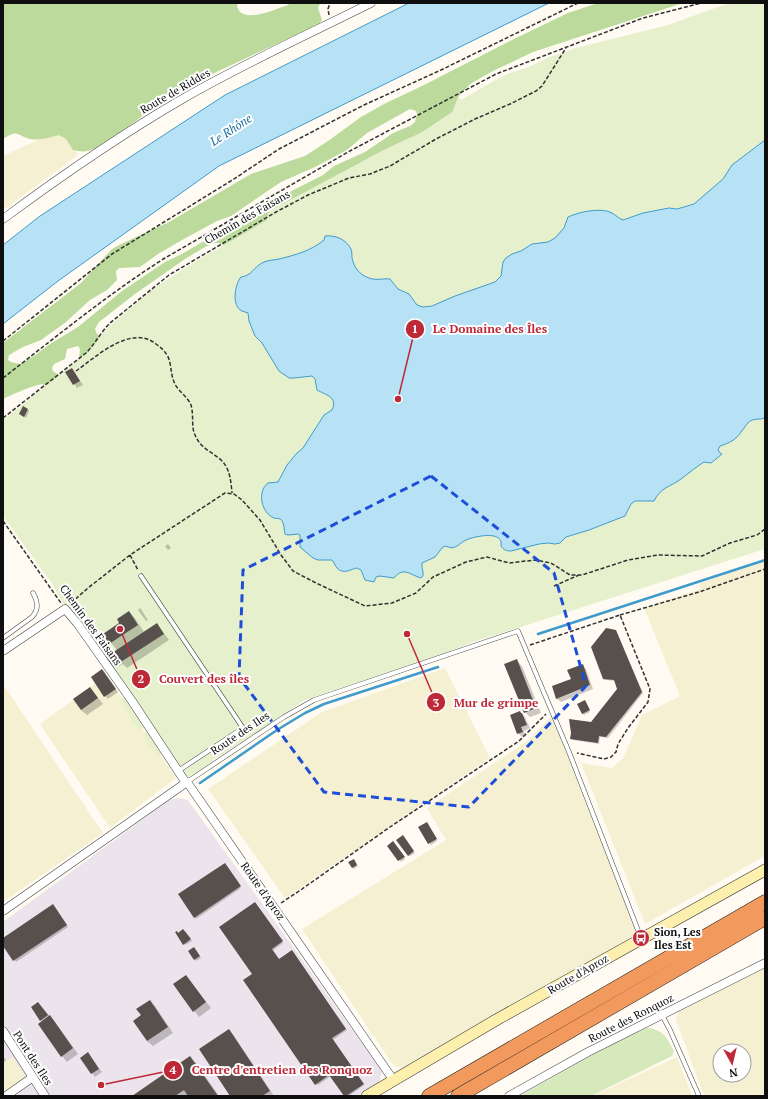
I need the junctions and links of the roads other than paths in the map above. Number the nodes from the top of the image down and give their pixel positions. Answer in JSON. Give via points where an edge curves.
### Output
{"nodes":[{"id":1,"x":371,"y":3,"type":"edge"},
{"id":2,"x":3,"y":220,"type":"edge"},
{"id":3,"x":141,"y":576,"type":"road end"},
{"id":4,"x":34,"y":593,"type":"dead end"},
{"id":5,"x":3,"y":638,"type":"edge"},
{"id":6,"x":3,"y":651,"type":"edge"},
{"id":7,"x":178,"y":771,"type":"junction"},
{"id":8,"x":186,"y":782,"type":"junction"},
{"id":9,"x":765,"y":870,"type":"edge"},
{"id":10,"x":765,"y":902,"type":"edge"},
{"id":11,"x":3,"y":911,"type":"edge"},
{"id":12,"x":765,"y":918,"type":"edge"},
{"id":13,"x":641,"y":938,"type":"junction"},
{"id":14,"x":765,"y":963,"type":"edge"},
{"id":15,"x":662,"y":1015,"type":"junction"},
{"id":16,"x":3,"y":1031,"type":"edge"},
{"id":17,"x":34,"y":1077,"type":"junction"},
{"id":18,"x":394,"y":1080,"type":"junction"},
{"id":19,"x":6,"y":1096,"type":"edge"},
{"id":20,"x":45,"y":1096,"type":"edge"},
{"id":21,"x":367,"y":1096,"type":"edge"},
{"id":22,"x":429,"y":1096,"type":"edge"},
{"id":23,"x":458,"y":1096,"type":"edge"},
{"id":24,"x":509,"y":1096,"type":"edge"},
{"id":25,"x":699,"y":1096,"type":"edge"}],
"edges":[{"from":1,"to":2,"type":"street","name":"Route de Riddes","via":[[184,98],[79,165]]},
{"from":3,"to":7,"type":"lane","via":[[242,728]]},
{"from":4,"to":5,"type":"lane","via":[[38,608],[36,614]]},
{"from":6,"to":7,"type":"street","name":"Chemin des Faisans","via":[[65,609],[132,701]]},
{"from":7,"to":8,"type":"street","name":"Chemin des Faisans"},
{"from":8,"to":11,"type":"street","name":"Route des Iles"},
{"from":8,"to":13,"type":"lane","name":"Route des Iles","via":[[284,716],[314,700],[518,631],[569,752]]},
{"from":8,"to":18,"type":"street","name":"Route d'Aproz"},
{"from":9,"to":13,"type":"street","name":"Route d'Aproz"},
{"from":10,"to":22,"type":"highway"},
{"from":12,"to":23,"type":"highway"},
{"from":13,"to":18,"type":"street","name":"Route d'Aproz"},
{"from":14,"to":15,"type":"street","name":"Route des Ronquoz"},
{"from":15,"to":24,"type":"street","name":"Route des Ronquoz"},
{"from":15,"to":25,"type":"lane"},
{"from":16,"to":17,"type":"street","name":"Pont des Iles"},
{"from":17,"to":19,"type":"street"},
{"from":17,"to":20,"type":"street","name":"Pont des Iles"},
{"from":18,"to":21,"type":"street","name":"Route d'Aproz"}]}
